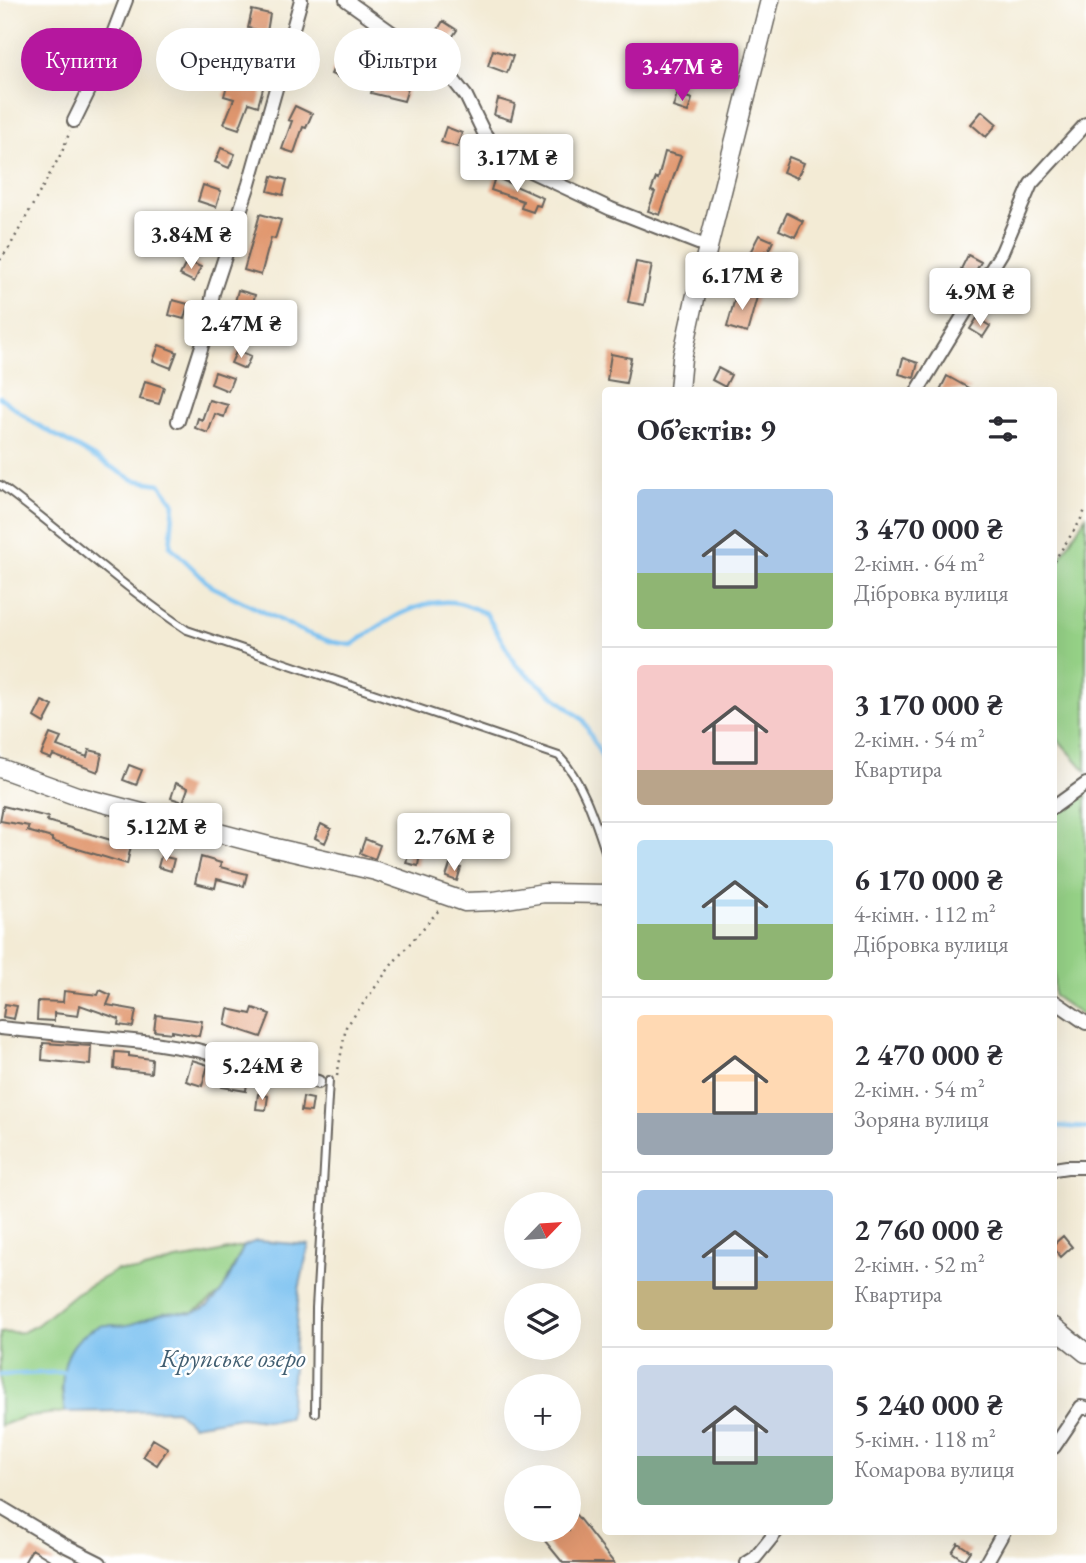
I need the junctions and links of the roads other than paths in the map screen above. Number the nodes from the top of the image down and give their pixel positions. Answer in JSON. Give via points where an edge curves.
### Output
{"nodes":[{"id":1,"x":126,"y":0,"type":"edge"},
{"id":2,"x":301,"y":0,"type":"edge"},
{"id":3,"x":346,"y":0,"type":"edge"},
{"id":4,"x":770,"y":0,"type":"edge"},
{"id":5,"x":74,"y":121,"type":"road end"},
{"id":6,"x":1086,"y":124,"type":"edge"},
{"id":7,"x":708,"y":247,"type":"junction"},
{"id":8,"x":679,"y":387,"type":"edge"},
{"id":9,"x":920,"y":387,"type":"edge"},
{"id":10,"x":178,"y":421,"type":"dead end"},
{"id":11,"x":0,"y":485,"type":"edge"},
{"id":12,"x":0,"y":768,"type":"edge"},
{"id":13,"x":1086,"y":783,"type":"edge"},
{"id":14,"x":1057,"y":805,"type":"edge"},
{"id":15,"x":602,"y":844,"type":"edge"},
{"id":16,"x":602,"y":894,"type":"edge"},
{"id":17,"x":1057,"y":1004,"type":"edge"},
{"id":18,"x":1086,"y":1023,"type":"edge"},
{"id":19,"x":0,"y":1028,"type":"edge"},
{"id":20,"x":327,"y":1081,"type":"joint"},
{"id":21,"x":1086,"y":1167,"type":"edge"},
{"id":22,"x":1057,"y":1169,"type":"edge"},
{"id":23,"x":1057,"y":1329,"type":"edge"},
{"id":24,"x":1086,"y":1353,"type":"edge"},
{"id":25,"x":1086,"y":1408,"type":"edge"},
{"id":26,"x":315,"y":1413,"type":"dead end"},
{"id":27,"x":1057,"y":1443,"type":"edge"},
{"id":28,"x":0,"y":1507,"type":"edge"},
{"id":29,"x":774,"y":1535,"type":"edge"},
{"id":30,"x":1002,"y":1535,"type":"edge"},
{"id":31,"x":100,"y":1563,"type":"edge"},
{"id":32,"x":747,"y":1563,"type":"edge"},
{"id":33,"x":986,"y":1563,"type":"edge"}],
"edges":[{"from":1,"to":5,"type":"street"},
{"from":2,"to":10,"type":"street"},
{"from":3,"to":7,"type":"street","via":[[447,72],[499,153],[611,209]]},
{"from":4,"to":7,"type":"street"},
{"from":6,"to":9,"type":"street","via":[[1031,184],[1002,252]]},
{"from":7,"to":8,"type":"street"},
{"from":11,"to":15,"type":"lane","via":[[146,603],[187,630],[559,756],[570,767]]},
{"from":12,"to":16,"type":"street","via":[[77,796],[376,871],[465,902],[544,893]]},
{"from":13,"to":14,"type":"street"},
{"from":17,"to":18,"type":"street"},
{"from":19,"to":20,"type":"street","via":[[154,1043]]},
{"from":20,"to":26,"type":"lane"},
{"from":21,"to":22,"type":"street"},
{"from":23,"to":24,"type":"street"},
{"from":25,"to":27,"type":"street","via":[[1081,1407]]},
{"from":28,"to":31,"type":"street"},
{"from":29,"to":32,"type":"street"},
{"from":30,"to":33,"type":"street"}]}
